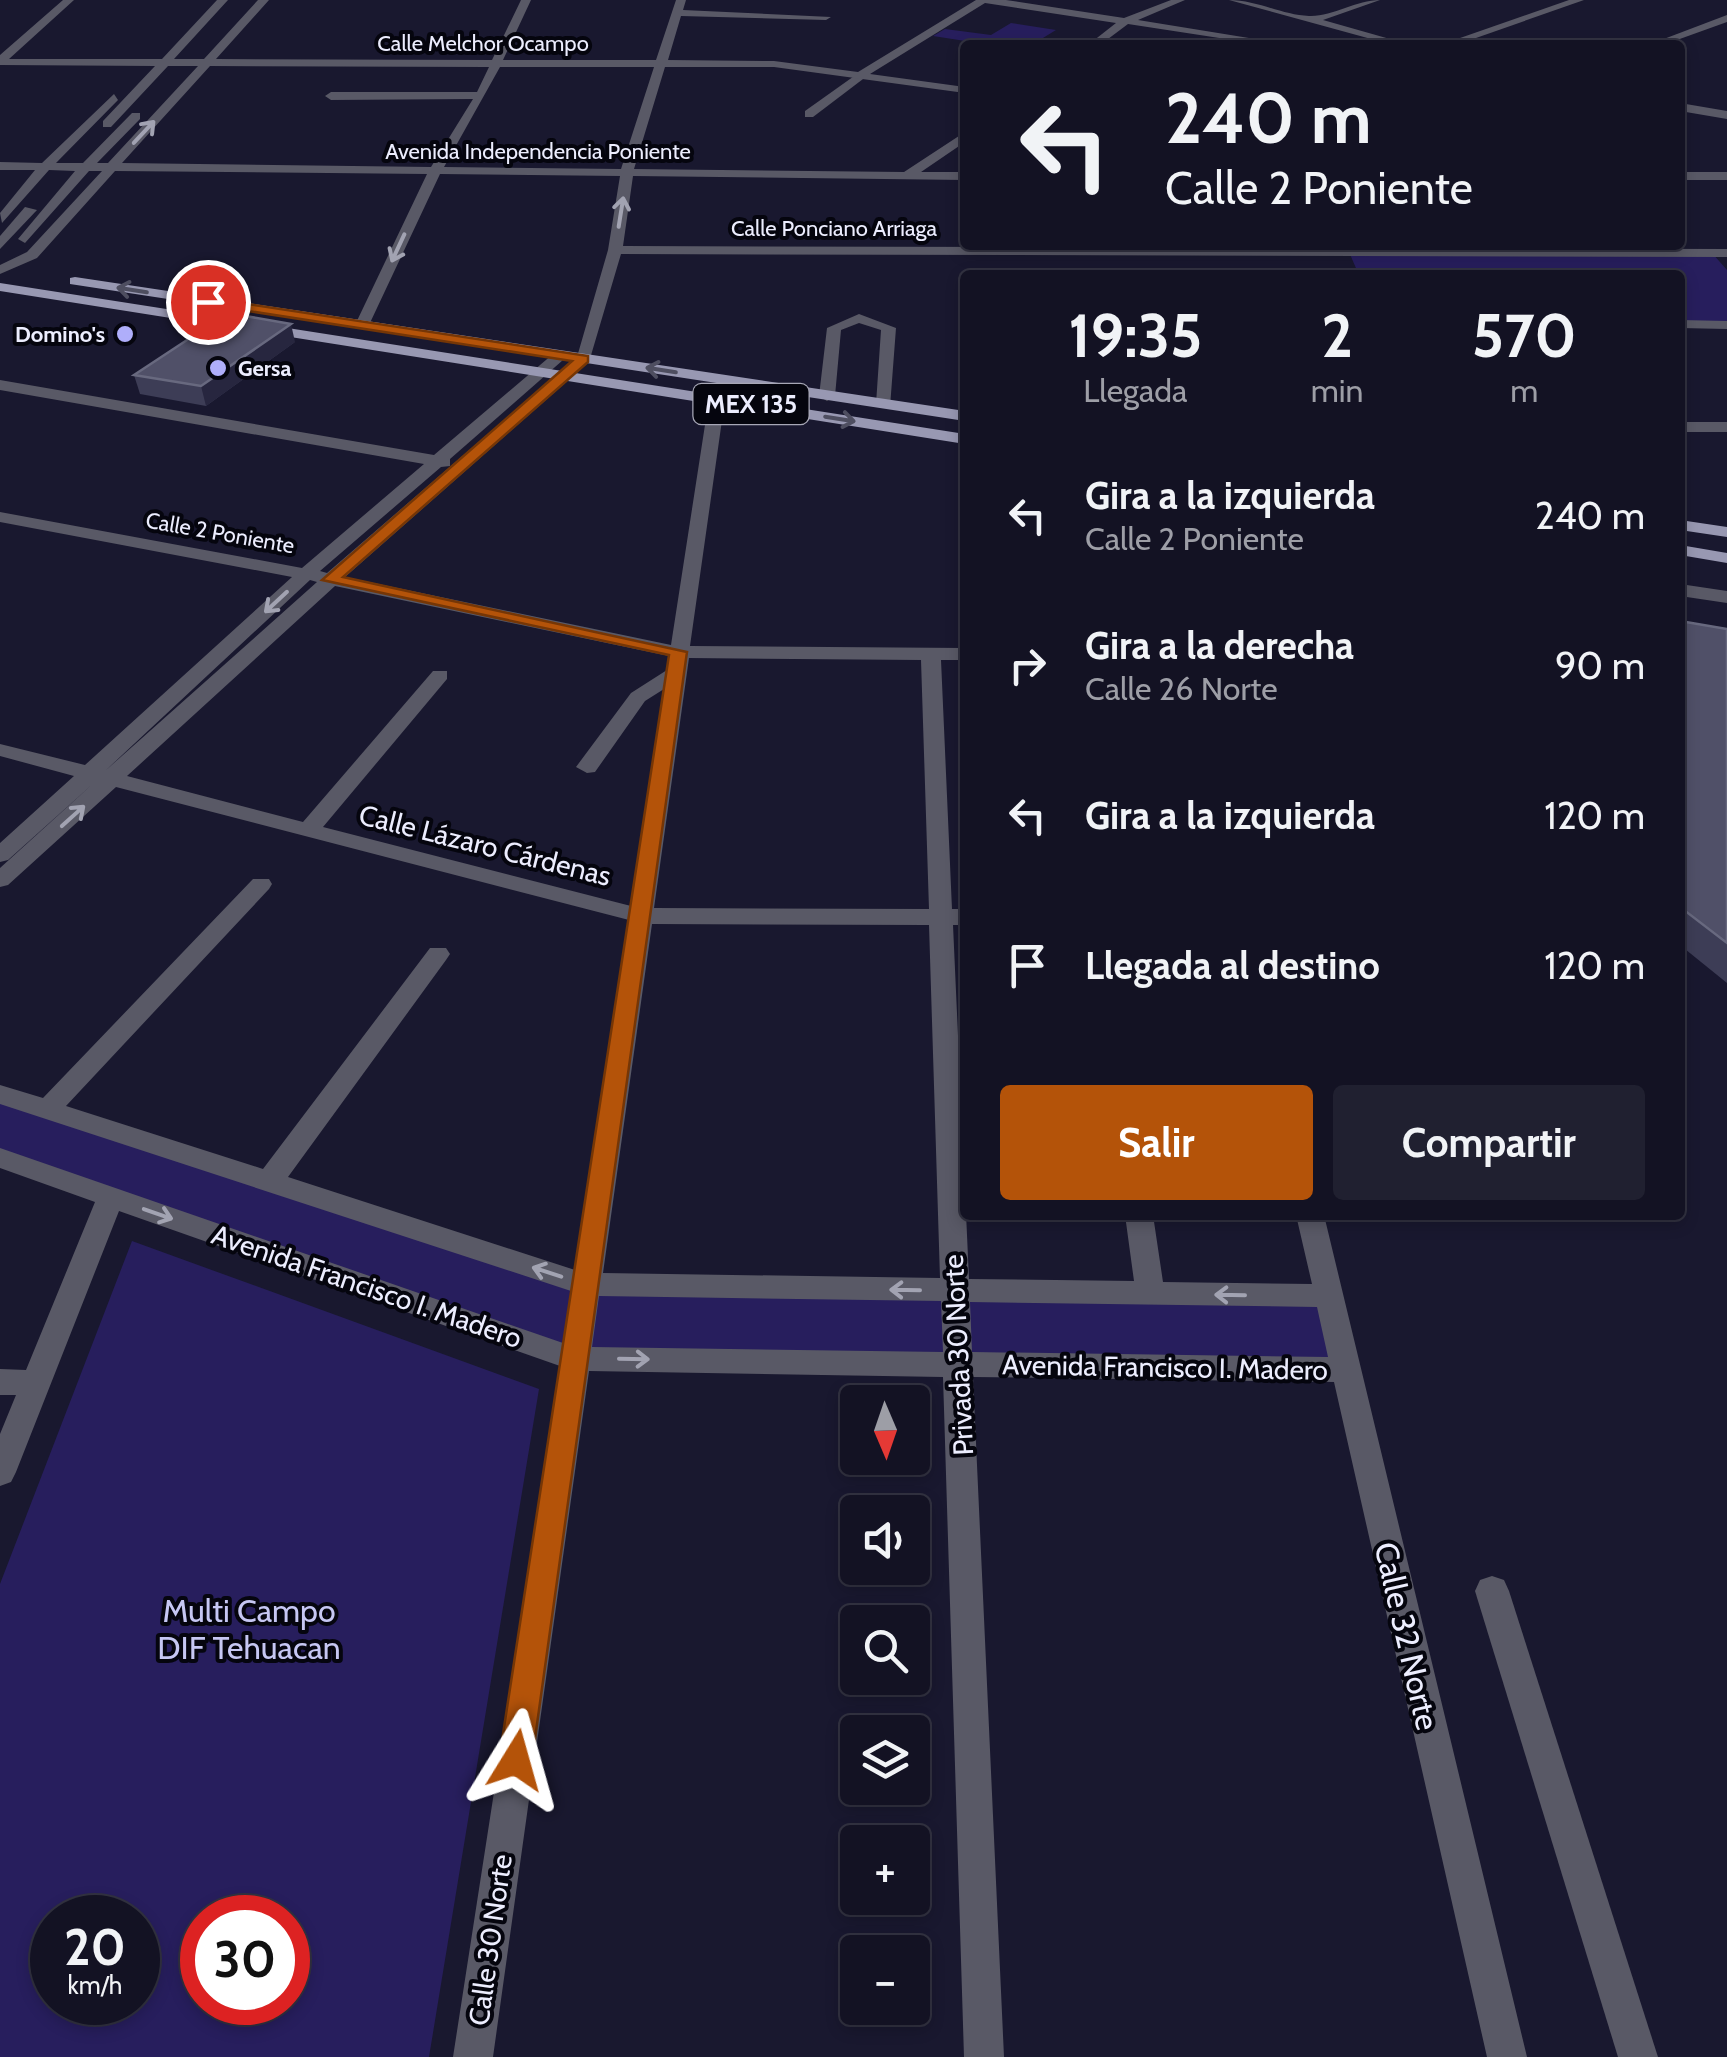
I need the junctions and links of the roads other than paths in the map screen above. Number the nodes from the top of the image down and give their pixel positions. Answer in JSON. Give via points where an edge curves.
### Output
{"nodes":[{"id":1,"x":70,"y":0,"type":"edge"},
{"id":2,"x":206,"y":0,"type":"edge"},
{"id":3,"x":223,"y":0,"type":"edge"},
{"id":4,"x":243,"y":0,"type":"edge"},
{"id":5,"x":264,"y":0,"type":"edge"},
{"id":6,"x":526,"y":0,"type":"edge"},
{"id":7,"x":984,"y":0,"type":"edge"},
{"id":8,"x":1045,"y":0,"type":"edge"},
{"id":9,"x":1180,"y":0,"type":"edge"},
{"id":10,"x":1234,"y":0,"type":"edge"},
{"id":11,"x":1375,"y":0,"type":"edge"},
{"id":12,"x":1579,"y":0,"type":"edge"},
{"id":13,"x":680,"y":6,"type":"edge"},
{"id":14,"x":1142,"y":15,"type":"junction"},
{"id":15,"x":826,"y":16,"type":"dead end"},
{"id":16,"x":1727,"y":18,"type":"edge"},
{"id":17,"x":1127,"y":20,"type":"junction"},
{"id":18,"x":1312,"y":20,"type":"junction"},
{"id":19,"x":1100,"y":40,"type":"edge"},
{"id":20,"x":1242,"y":40,"type":"edge"},
{"id":21,"x":1387,"y":40,"type":"edge"},
{"id":22,"x":1460,"y":40,"type":"edge"},
{"id":23,"x":1667,"y":40,"type":"edge"},
{"id":24,"x":2,"y":58,"type":"edge"},
{"id":25,"x":161,"y":58,"type":"junction"},
{"id":26,"x":190,"y":58,"type":"junction"},
{"id":27,"x":212,"y":58,"type":"junction"},
{"id":28,"x":498,"y":59,"type":"junction"},
{"id":29,"x":665,"y":59,"type":"junction"},
{"id":30,"x":871,"y":66,"type":"junction"},
{"id":31,"x":861,"y":76,"type":"junction"},
{"id":32,"x":960,"y":77,"type":"edge"},
{"id":33,"x":960,"y":89,"type":"edge"},
{"id":34,"x":160,"y":90,"type":"dead end"},
{"id":35,"x":332,"y":96,"type":"dead end"},
{"id":36,"x":482,"y":96,"type":"junction"},
{"id":37,"x":1685,"y":96,"type":"edge"},
{"id":38,"x":1724,"y":100,"type":"edge"},
{"id":39,"x":147,"y":104,"type":"dead end"},
{"id":40,"x":1685,"y":108,"type":"edge"},
{"id":41,"x":1703,"y":110,"type":"junction"},
{"id":42,"x":809,"y":114,"type":"dead end"},
{"id":43,"x":1727,"y":115,"type":"edge"},
{"id":44,"x":960,"y":139,"type":"edge"},
{"id":45,"x":0,"y":166,"type":"edge"},
{"id":46,"x":110,"y":168,"type":"junction"},
{"id":47,"x":42,"y":171,"type":"junction"},
{"id":48,"x":435,"y":171,"type":"junction"},
{"id":49,"x":627,"y":171,"type":"junction"},
{"id":50,"x":73,"y":172,"type":"junction"},
{"id":51,"x":1685,"y":174,"type":"edge"},
{"id":52,"x":0,"y":176,"type":"edge"},
{"id":53,"x":906,"y":176,"type":"junction"},
{"id":54,"x":960,"y":176,"type":"edge"},
{"id":55,"x":1727,"y":176,"type":"edge"},
{"id":56,"x":0,"y":221,"type":"edge"},
{"id":57,"x":0,"y":245,"type":"edge"},
{"id":58,"x":615,"y":250,"type":"junction"},
{"id":59,"x":1720,"y":253,"type":"edge"},
{"id":60,"x":1310,"y":254,"type":"edge"},
{"id":61,"x":1350,"y":254,"type":"edge"},
{"id":62,"x":0,"y":270,"type":"edge"},
{"id":63,"x":1727,"y":270,"type":"edge"},
{"id":64,"x":0,"y":287,"type":"edge"},
{"id":65,"x":362,"y":324,"type":"junction"},
{"id":66,"x":1685,"y":324,"type":"edge"},
{"id":67,"x":1727,"y":324,"type":"edge"},
{"id":68,"x":589,"y":341,"type":"junction"},
{"id":69,"x":584,"y":359,"type":"junction"},
{"id":70,"x":560,"y":365,"type":"junction"},
{"id":71,"x":536,"y":372,"type":"junction"},
{"id":72,"x":0,"y":385,"type":"edge"},
{"id":73,"x":828,"y":396,"type":"junction"},
{"id":74,"x":717,"y":399,"type":"junction"},
{"id":75,"x":884,"y":404,"type":"junction"},
{"id":76,"x":960,"y":415,"type":"edge"},
{"id":77,"x":1685,"y":427,"type":"edge"},
{"id":78,"x":1727,"y":427,"type":"edge"},
{"id":79,"x":960,"y":437,"type":"edge"},
{"id":80,"x":435,"y":461,"type":"junction"},
{"id":81,"x":459,"y":465,"type":"junction"},
{"id":82,"x":0,"y":518,"type":"edge"},
{"id":83,"x":1685,"y":525,"type":"edge"},
{"id":84,"x":1727,"y":532,"type":"edge"},
{"id":85,"x":1685,"y":551,"type":"edge"},
{"id":86,"x":1727,"y":558,"type":"edge"},
{"id":87,"x":306,"y":574,"type":"junction"},
{"id":88,"x":330,"y":580,"type":"junction"},
{"id":89,"x":1685,"y":591,"type":"edge"},
{"id":90,"x":1727,"y":597,"type":"edge"},
{"id":91,"x":931,"y":654,"type":"junction"},
{"id":92,"x":960,"y":654,"type":"edge"},
{"id":93,"x":677,"y":663,"type":"junction"},
{"id":94,"x":440,"y":675,"type":"dead end"},
{"id":95,"x":0,"y":750,"type":"edge"},
{"id":96,"x":587,"y":767,"type":"dead end"},
{"id":97,"x":102,"y":777,"type":"junction"},
{"id":98,"x":308,"y":830,"type":"junction"},
{"id":99,"x":0,"y":855,"type":"edge"},
{"id":100,"x":0,"y":880,"type":"edge"},
{"id":101,"x":261,"y":884,"type":"dead end"},
{"id":102,"x":641,"y":916,"type":"junction"},
{"id":103,"x":954,"y":917,"type":"edge"},
{"id":104,"x":438,"y":954,"type":"dead end"},
{"id":105,"x":955,"y":965,"type":"edge"},
{"id":106,"x":956,"y":1061,"type":"edge"},
{"id":107,"x":0,"y":1094,"type":"edge"},
{"id":108,"x":47,"y":1110,"type":"junction"},
{"id":109,"x":0,"y":1158,"type":"edge"},
{"id":110,"x":269,"y":1182,"type":"junction"},
{"id":111,"x":112,"y":1197,"type":"junction"},
{"id":112,"x":1140,"y":1220,"type":"edge"},
{"id":113,"x":1311,"y":1220,"type":"edge"},
{"id":114,"x":584,"y":1284,"type":"junction"},
{"id":115,"x":954,"y":1291,"type":"junction"},
{"id":116,"x":1150,"y":1294,"type":"junction"},
{"id":117,"x":1327,"y":1296,"type":"junction"},
{"id":118,"x":574,"y":1358,"type":"junction"},
{"id":119,"x":960,"y":1364,"type":"junction"},
{"id":120,"x":1344,"y":1370,"type":"junction"},
{"id":121,"x":0,"y":1382,"type":"edge"},
{"id":122,"x":36,"y":1383,"type":"junction"},
{"id":123,"x":0,"y":1472,"type":"edge"},
{"id":124,"x":1492,"y":1591,"type":"dead end"},
{"id":125,"x":473,"y":2057,"type":"edge"},
{"id":126,"x":984,"y":2057,"type":"edge"},
{"id":127,"x":1507,"y":2057,"type":"edge"},
{"id":128,"x":1638,"y":2057,"type":"edge"}],
"edges":[{"from":1,"to":24,"type":"street"},
{"from":2,"to":25,"type":"street"},
{"from":3,"to":25,"type":"street"},
{"from":4,"to":26,"type":"street"},
{"from":5,"to":27,"type":"street"},
{"from":6,"to":28,"type":"street"},
{"from":7,"to":17,"type":"street"},
{"from":7,"to":30,"type":"street"},
{"from":8,"to":14,"type":"street"},
{"from":9,"to":14,"type":"street"},
{"from":10,"to":18,"type":"street"},
{"from":11,"to":18,"type":"street"},
{"from":12,"to":22,"type":"street"},
{"from":13,"to":15,"type":"street"},
{"from":13,"to":29,"type":"street"},
{"from":14,"to":17,"type":"street"},
{"from":16,"to":23,"type":"street"},
{"from":17,"to":19,"type":"street"},
{"from":17,"to":20,"type":"street"},
{"from":18,"to":21,"type":"street"},
{"from":24,"to":25,"type":"street","name":"Calle Melchor Ocampo"},
{"from":25,"to":26,"type":"street","name":"Calle Melchor Ocampo"},
{"from":25,"to":47,"type":"street"},
{"from":25,"to":50,"type":"street"},
{"from":26,"to":27,"type":"street","name":"Calle Melchor Ocampo"},
{"from":26,"to":34,"type":"street"},
{"from":27,"to":28,"type":"street","name":"Calle Melchor Ocampo"},
{"from":46,"to":27,"type":"street","one_way":true},
{"from":28,"to":29,"type":"street","name":"Calle Melchor Ocampo"},
{"from":28,"to":36,"type":"street"},
{"from":29,"to":30,"type":"street","name":"Calle Melchor Ocampo","via":[[779,54]]},
{"from":29,"to":31,"type":"street","name":"Calle Melchor Ocampo"},
{"from":29,"to":49,"type":"street"},
{"from":30,"to":31,"type":"street"},
{"from":30,"to":32,"type":"street","name":"Calle Melchor Ocampo"},
{"from":31,"to":33,"type":"street","name":"Calle Melchor Ocampo"},
{"from":31,"to":42,"type":"street"},
{"from":35,"to":36,"type":"street"},
{"from":36,"to":48,"type":"street"},
{"from":37,"to":38,"type":"street"},
{"from":38,"to":41,"type":"street"},
{"from":39,"to":50,"type":"street"},
{"from":40,"to":41,"type":"street"},
{"from":41,"to":43,"type":"street"},
{"from":44,"to":53,"type":"street"},
{"from":45,"to":47,"type":"street","name":"Avenida Independencia Poniente"},
{"from":46,"to":48,"type":"street","name":"Avenida Independencia Poniente"},
{"from":46,"to":50,"type":"street","name":"Avenida Independencia Poniente"},
{"from":46,"to":62,"type":"street","via":[[32,256]]},
{"from":47,"to":50,"type":"street","name":"Avenida Independencia Poniente"},
{"from":47,"to":52,"type":"street","name":"Avenida Independencia Poniente"},
{"from":47,"to":56,"type":"street"},
{"from":48,"to":49,"type":"street","name":"Avenida Independencia Poniente"},
{"from":48,"to":65,"type":"street","one_way":true},
{"from":49,"to":53,"type":"street","name":"Avenida Independencia Poniente"},
{"from":58,"to":49,"type":"street","one_way":true},
{"from":50,"to":57,"type":"street"},
{"from":50,"to":62,"type":"street"},
{"from":51,"to":55,"type":"street"},
{"from":53,"to":54,"type":"street","name":"Avenida Independencia Poniente"},
{"from":58,"to":60,"type":"street","name":"Calle Ponciano Arriaga"},
{"from":58,"to":68,"type":"street"},
{"from":59,"to":61,"type":"street","name":"Calle Ponciano Arriaga"},
{"from":59,"to":63,"type":"street"},
{"from":60,"to":61,"type":"street","name":"Calle Ponciano Arriaga"},
{"from":65,"to":62,"type":"main road","number":"MEX 135","one_way":true},
{"from":64,"to":71,"type":"main road"},
{"from":65,"to":70,"type":"main road","number":"MEX 135"},
{"from":66,"to":67,"type":"street"},
{"from":68,"to":69,"type":"street"},
{"from":68,"to":70,"type":"street"},
{"from":69,"to":70,"type":"street"},
{"from":73,"to":69,"type":"main road","number":"MEX 135","one_way":true},
{"from":70,"to":71,"type":"street"},
{"from":70,"to":74,"type":"main road","number":"MEX 135"},
{"from":70,"to":81,"type":"street"},
{"from":71,"to":80,"type":"street"},
{"from":72,"to":80,"type":"street"},
{"from":73,"to":75,"type":"main road","number":"MEX 135"},
{"from":73,"to":75,"type":"street","via":[[834,328],[860,318],[889,328]]},
{"from":74,"to":79,"type":"main road","number":"MEX 135","one_way":true},
{"from":74,"to":93,"type":"street","name":"Calle 30 Norte"},
{"from":75,"to":76,"type":"main road","number":"MEX 135"},
{"from":77,"to":78,"type":"street"},
{"from":80,"to":81,"type":"street"},
{"from":80,"to":87,"type":"street"},
{"from":81,"to":88,"type":"street"},
{"from":82,"to":87,"type":"street","name":"Calle 2 Poniente"},
{"from":83,"to":84,"type":"main road"},
{"from":85,"to":86,"type":"main road"},
{"from":87,"to":88,"type":"street","name":"Calle 2 Poniente"},
{"from":87,"to":97,"type":"street","one_way":true},
{"from":88,"to":93,"type":"street","name":"Calle 2 Poniente"},
{"from":88,"to":97,"type":"street"},
{"from":89,"to":90,"type":"street"},
{"from":91,"to":92,"type":"street","name":"Calle 2 Poniente"},
{"from":91,"to":93,"type":"street","name":"Calle 2 Poniente"},
{"from":91,"to":103,"type":"street","name":"Privada 30 Norte"},
{"from":93,"to":96,"type":"street","via":[[638,697]]},
{"from":93,"to":102,"type":"street","name":"Calle 30 Norte"},
{"from":94,"to":98,"type":"street"},
{"from":95,"to":97,"type":"street","name":"Calle Lázaro Cárdenas"},
{"from":97,"to":98,"type":"street","name":"Calle Lázaro Cárdenas"},
{"from":97,"to":99,"type":"street"},
{"from":100,"to":97,"type":"street","one_way":true},
{"from":98,"to":102,"type":"street","name":"Calle Lázaro Cárdenas"},
{"from":101,"to":108,"type":"street"},
{"from":102,"to":103,"type":"street","name":"Calle Lázaro Cárdenas"},
{"from":102,"to":114,"type":"street","name":"Calle 30 Norte"},
{"from":103,"to":105,"type":"street","name":"Privada 30 Norte"},
{"from":104,"to":110,"type":"street"},
{"from":105,"to":106,"type":"street","name":"Privada 30 Norte"},
{"from":106,"to":115,"type":"street","name":"Privada 30 Norte"},
{"from":107,"to":108,"type":"street"},
{"from":108,"to":110,"type":"street"},
{"from":109,"to":111,"type":"street","name":"Avenida Francisco I. Madero"},
{"from":114,"to":110,"type":"street","one_way":true},
{"from":111,"to":118,"type":"street","name":"Avenida Francisco I. Madero","one_way":true},
{"from":111,"to":122,"type":"street"},
{"from":112,"to":116,"type":"street"},
{"from":113,"to":117,"type":"street","name":"Calle 32 Norte"},
{"from":115,"to":114,"type":"street","one_way":true},
{"from":114,"to":118,"type":"street","name":"Calle 30 Norte"},
{"from":115,"to":116,"type":"street"},
{"from":115,"to":119,"type":"street","name":"Privada 30 Norte"},
{"from":117,"to":116,"type":"street","one_way":true},
{"from":117,"to":120,"type":"street","name":"Calle 32 Norte"},
{"from":118,"to":119,"type":"street","name":"Avenida Francisco I. Madero","one_way":true},
{"from":118,"to":125,"type":"street","name":"Calle 30 Norte"},
{"from":119,"to":120,"type":"street","name":"Avenida Francisco I. Madero"},
{"from":119,"to":126,"type":"street","name":"Privada 30 Norte"},
{"from":120,"to":127,"type":"street","name":"Calle 32 Norte"},
{"from":121,"to":122,"type":"street"},
{"from":122,"to":123,"type":"street"},
{"from":124,"to":128,"type":"street"}]}
